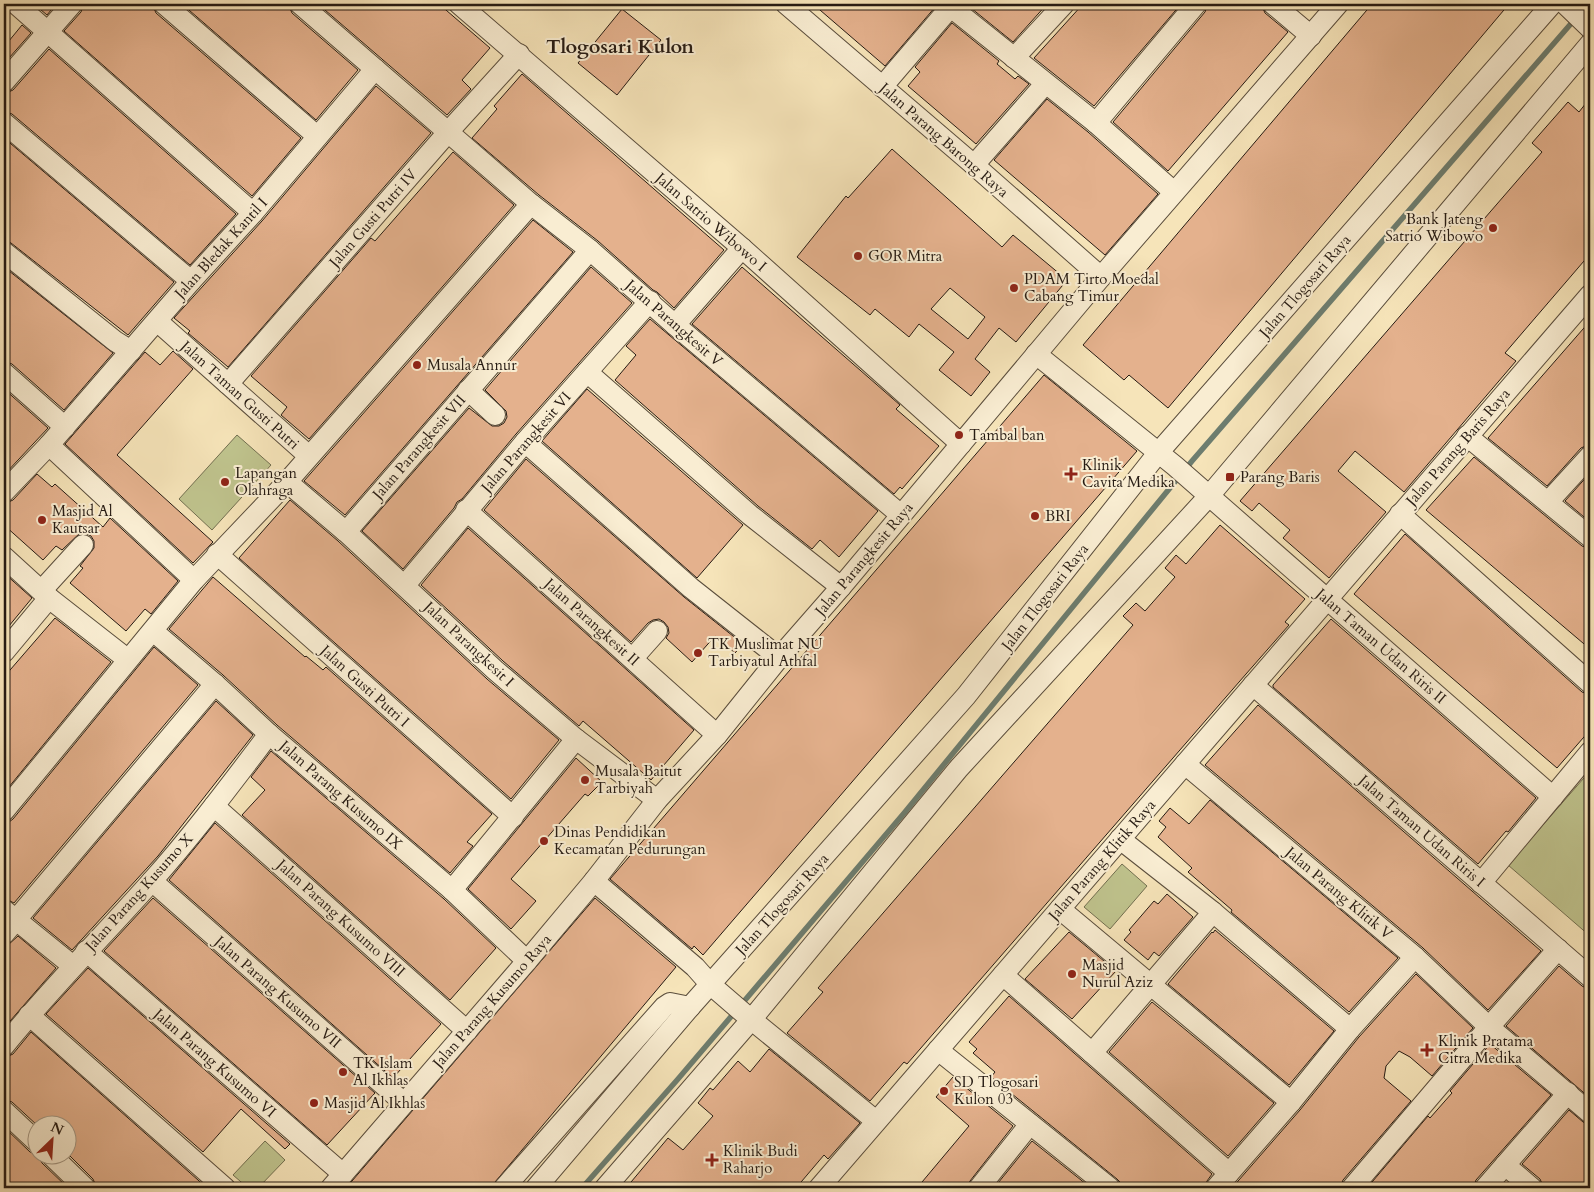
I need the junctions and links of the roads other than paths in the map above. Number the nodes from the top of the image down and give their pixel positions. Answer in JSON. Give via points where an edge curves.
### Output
{"nodes":[{"id":1,"x":16,"y":4,"type":"edge"},
{"id":2,"x":72,"y":4,"type":"edge"},
{"id":3,"x":164,"y":4,"type":"edge"},
{"id":4,"x":300,"y":4,"type":"edge"},
{"id":5,"x":459,"y":4,"type":"edge"},
{"id":6,"x":786,"y":4,"type":"edge"},
{"id":7,"x":1064,"y":4,"type":"edge"},
{"id":8,"x":1196,"y":4,"type":"edge"},
{"id":9,"x":1273,"y":4,"type":"edge"},
{"id":10,"x":1338,"y":4,"type":"edge"},
{"id":11,"x":1561,"y":4,"type":"edge"},
{"id":12,"x":950,"y":5,"type":"edge"},
{"id":13,"x":1590,"y":28,"type":"edge"},
{"id":14,"x":48,"y":31,"type":"junction"},
{"id":15,"x":1311,"y":36,"type":"junction"},
{"id":16,"x":1590,"y":44,"type":"edge"},
{"id":17,"x":519,"y":54,"type":"junction"},
{"id":18,"x":1014,"y":58,"type":"junction"},
{"id":19,"x":375,"y":69,"type":"junction"},
{"id":20,"x":4,"y":82,"type":"edge"},
{"id":21,"x":1045,"y":84,"type":"junction"},
{"id":22,"x":882,"y":87,"type":"junction"},
{"id":23,"x":1096,"y":123,"type":"junction"},
{"id":24,"x":4,"y":124,"type":"edge"},
{"id":25,"x":448,"y":131,"type":"junction"},
{"id":26,"x":317,"y":136,"type":"junction"},
{"id":27,"x":974,"y":165,"type":"junction"},
{"id":28,"x":1174,"y":192,"type":"junction"},
{"id":29,"x":531,"y":204,"type":"junction"},
{"id":30,"x":253,"y":213,"type":"junction"},
{"id":31,"x":742,"y":248,"type":"junction"},
{"id":32,"x":590,"y":250,"type":"junction"},
{"id":33,"x":4,"y":252,"type":"edge"},
{"id":34,"x":1101,"y":277,"type":"junction"},
{"id":35,"x":191,"y":281,"type":"junction"},
{"id":36,"x":1590,"y":295,"type":"edge"},
{"id":37,"x":650,"y":301,"type":"junction"},
{"id":38,"x":157,"y":321,"type":"junction"},
{"id":39,"x":675,"y":325,"type":"junction"},
{"id":40,"x":132,"y":351,"type":"junction"},
{"id":41,"x":1036,"y":354,"type":"junction"},
{"id":42,"x":587,"y":372,"type":"junction"},
{"id":43,"x":4,"y":373,"type":"edge"},
{"id":44,"x":228,"y":384,"type":"junction"},
{"id":45,"x":468,"y":390,"type":"junction"},
{"id":46,"x":495,"y":416,"type":"dead end"},
{"id":47,"x":65,"y":426,"type":"junction"},
{"id":48,"x":1467,"y":436,"type":"junction"},
{"id":49,"x":525,"y":442,"type":"junction"},
{"id":50,"x":961,"y":444,"type":"junction"},
{"id":51,"x":49,"y":445,"type":"junction"},
{"id":52,"x":1158,"y":453,"type":"junction"},
{"id":53,"x":309,"y":456,"type":"junction"},
{"id":54,"x":1590,"y":456,"type":"edge"},
{"id":55,"x":287,"y":482,"type":"junction"},
{"id":56,"x":4,"y":492,"type":"edge"},
{"id":57,"x":1206,"y":493,"type":"junction"},
{"id":58,"x":1548,"y":502,"type":"junction"},
{"id":59,"x":466,"y":510,"type":"junction"},
{"id":60,"x":1400,"y":514,"type":"junction"},
{"id":61,"x":901,"y":515,"type":"junction"},
{"id":62,"x":346,"y":532,"type":"junction"},
{"id":63,"x":1590,"y":537,"type":"edge"},
{"id":64,"x":83,"y":545,"type":"dead end"},
{"id":65,"x":217,"y":554,"type":"junction"},
{"id":66,"x":4,"y":557,"type":"edge"},
{"id":67,"x":194,"y":580,"type":"junction"},
{"id":68,"x":405,"y":585,"type":"junction"},
{"id":69,"x":841,"y":587,"type":"junction"},
{"id":70,"x":46,"y":594,"type":"junction"},
{"id":71,"x":1327,"y":599,"type":"junction"},
{"id":72,"x":153,"y":631,"type":"junction"},
{"id":73,"x":658,"y":631,"type":"dead end"},
{"id":74,"x":4,"y":652,"type":"edge"},
{"id":75,"x":633,"y":658,"type":"junction"},
{"id":76,"x":127,"y":659,"type":"junction"},
{"id":77,"x":778,"y":659,"type":"junction"},
{"id":78,"x":215,"y":684,"type":"junction"},
{"id":79,"x":1590,"y":684,"type":"edge"},
{"id":80,"x":1253,"y":685,"type":"junction"},
{"id":81,"x":269,"y":734,"type":"junction"},
{"id":82,"x":717,"y":735,"type":"junction"},
{"id":83,"x":576,"y":740,"type":"junction"},
{"id":84,"x":1590,"y":752,"type":"edge"},
{"id":85,"x":1185,"y":764,"type":"junction"},
{"id":86,"x":1553,"y":797,"type":"junction"},
{"id":87,"x":657,"y":800,"type":"junction"},
{"id":88,"x":214,"y":806,"type":"junction"},
{"id":89,"x":4,"y":811,"type":"edge"},
{"id":90,"x":513,"y":817,"type":"junction"},
{"id":91,"x":1120,"y":839,"type":"junction"},
{"id":92,"x":152,"y":881,"type":"junction"},
{"id":93,"x":594,"y":881,"type":"junction"},
{"id":94,"x":1481,"y":883,"type":"junction"},
{"id":95,"x":452,"y":890,"type":"junction"},
{"id":96,"x":1060,"y":909,"type":"junction"},
{"id":97,"x":1213,"y":912,"type":"junction"},
{"id":98,"x":8,"y":921,"type":"edge"},
{"id":99,"x":1558,"y":949,"type":"junction"},
{"id":100,"x":86,"y":951,"type":"junction"},
{"id":101,"x":1415,"y":957,"type":"junction"},
{"id":102,"x":527,"y":961,"type":"junction"},
{"id":103,"x":73,"y":966,"type":"junction"},
{"id":104,"x":1003,"y":975,"type":"junction"},
{"id":105,"x":1590,"y":977,"type":"edge"},
{"id":106,"x":1150,"y":984,"type":"junction"},
{"id":107,"x":713,"y":986,"type":"junction"},
{"id":108,"x":690,"y":1007,"type":"junction"},
{"id":109,"x":28,"y":1015,"type":"junction"},
{"id":110,"x":749,"y":1018,"type":"junction"},
{"id":111,"x":1489,"y":1027,"type":"junction"},
{"id":112,"x":1350,"y":1029,"type":"junction"},
{"id":113,"x":467,"y":1031,"type":"junction"},
{"id":114,"x":4,"y":1046,"type":"edge"},
{"id":115,"x":938,"y":1050,"type":"junction"},
{"id":116,"x":1092,"y":1053,"type":"junction"},
{"id":117,"x":1568,"y":1093,"type":"junction"},
{"id":118,"x":1291,"y":1102,"type":"junction"},
{"id":119,"x":404,"y":1103,"type":"junction"},
{"id":120,"x":4,"y":1111,"type":"edge"},
{"id":121,"x":1590,"y":1112,"type":"edge"},
{"id":122,"x":876,"y":1121,"type":"junction"},
{"id":123,"x":1030,"y":1124,"type":"junction"},
{"id":124,"x":28,"y":1134,"type":"edge"},
{"id":125,"x":60,"y":1164,"type":"edge"},
{"id":126,"x":1505,"y":1165,"type":"junction"},
{"id":127,"x":1229,"y":1173,"type":"junction"},
{"id":128,"x":337,"y":1181,"type":"edge"},
{"id":129,"x":85,"y":1188,"type":"edge"},
{"id":130,"x":225,"y":1188,"type":"edge"},
{"id":131,"x":504,"y":1188,"type":"edge"},
{"id":132,"x":536,"y":1188,"type":"edge"},
{"id":133,"x":605,"y":1188,"type":"edge"},
{"id":134,"x":819,"y":1188,"type":"edge"},
{"id":135,"x":979,"y":1188,"type":"edge"},
{"id":136,"x":1110,"y":1188,"type":"edge"},
{"id":137,"x":1216,"y":1188,"type":"edge"},
{"id":138,"x":1352,"y":1188,"type":"edge"},
{"id":139,"x":1486,"y":1188,"type":"edge"},
{"id":140,"x":1532,"y":1188,"type":"edge"}],
"edges":[{"from":1,"to":14,"type":"street"},
{"from":2,"to":14,"type":"street"},
{"from":3,"to":26,"type":"street"},
{"from":4,"to":19,"type":"street","name":"Jalan Parangkesit V"},
{"from":5,"to":17,"type":"street","name":"Jalan Satrio Wibowo I"},
{"from":6,"to":22,"type":"street","name":"Jalan Parang Barong Raya"},
{"from":7,"to":18,"type":"street"},
{"from":8,"to":23,"type":"street"},
{"from":9,"to":15,"type":"street"},
{"from":10,"to":15,"type":"street"},
{"from":11,"to":13,"type":"street"},
{"from":11,"to":52,"type":"street","name":"Jalan Tlogosari Raya"},
{"from":12,"to":18,"type":"street"},
{"from":12,"to":22,"type":"street"},
{"from":14,"to":20,"type":"street"},
{"from":14,"to":30,"type":"street"},
{"from":15,"to":28,"type":"street"},
{"from":16,"to":57,"type":"street"},
{"from":17,"to":25,"type":"street","name":"Jalan Gusti Putri IV"},
{"from":17,"to":31,"type":"street","name":"Jalan Satrio Wibowo I"},
{"from":18,"to":21,"type":"street"},
{"from":19,"to":25,"type":"street","name":"Jalan Parangkesit V"},
{"from":19,"to":26,"type":"street","name":"Jalan Bledak Kantil I"},
{"from":21,"to":23,"type":"street"},
{"from":21,"to":27,"type":"street"},
{"from":22,"to":27,"type":"street","name":"Jalan Parang Barong Raya"},
{"from":23,"to":28,"type":"street"},
{"from":24,"to":35,"type":"street"},
{"from":25,"to":29,"type":"street","name":"Jalan Parangkesit V"},
{"from":25,"to":44,"type":"street","name":"Jalan Gusti Putri IV"},
{"from":26,"to":30,"type":"street","name":"Jalan Bledak Kantil I"},
{"from":27,"to":34,"type":"street","name":"Jalan Parang Barong Raya"},
{"from":28,"to":34,"type":"street"},
{"from":29,"to":32,"type":"street","name":"Jalan Parangkesit V"},
{"from":29,"to":53,"type":"street"},
{"from":30,"to":35,"type":"street","name":"Jalan Bledak Kantil I"},
{"from":31,"to":39,"type":"street"},
{"from":31,"to":50,"type":"street","name":"Jalan Satrio Wibowo I"},
{"from":32,"to":37,"type":"street","name":"Jalan Parangkesit V"},
{"from":32,"to":45,"type":"street","name":"Jalan Parangkesit VII"},
{"from":33,"to":40,"type":"street"},
{"from":34,"to":41,"type":"street"},
{"from":35,"to":38,"type":"street","name":"Jalan Bledak Kantil I"},
{"from":36,"to":48,"type":"street","name":"Jalan Parang Baris Raya"},
{"from":37,"to":39,"type":"street","name":"Jalan Parangkesit V"},
{"from":37,"to":42,"type":"street","name":"Jalan Parangkesit VI"},
{"from":38,"to":40,"type":"street","name":"Jalan Bledak Kantil I"},
{"from":38,"to":44,"type":"street","name":"Jalan Taman Gusti Putri"},
{"from":39,"to":61,"type":"street","name":"Jalan Parangkesit V"},
{"from":40,"to":47,"type":"street","name":"Jalan Bledak Kantil I"},
{"from":41,"to":50,"type":"street"},
{"from":41,"to":52,"type":"street","name":"Jalan Taman Udan Riris II"},
{"from":42,"to":49,"type":"street","name":"Jalan Parangkesit VI"},
{"from":42,"to":69,"type":"street","via":[[750,515]]},
{"from":43,"to":47,"type":"street"},
{"from":44,"to":53,"type":"street","name":"Jalan Taman Gusti Putri"},
{"from":45,"to":46,"type":"street"},
{"from":45,"to":62,"type":"street","name":"Jalan Parangkesit VII"},
{"from":47,"to":51,"type":"street","name":"Jalan Bledak Kantil I"},
{"from":48,"to":58,"type":"street"},
{"from":48,"to":60,"type":"street","name":"Jalan Parang Baris Raya"},
{"from":49,"to":59,"type":"street","name":"Jalan Parangkesit VI"},
{"from":49,"to":77,"type":"street","via":[[691,588]]},
{"from":50,"to":61,"type":"street","name":"Jalan Parangkesit Raya"},
{"from":51,"to":56,"type":"street","name":"Jalan Bledak Kantil I"},
{"from":51,"to":67,"type":"street"},
{"from":52,"to":57,"type":"street","name":"Jalan Taman Udan Riris II"},
{"from":52,"to":107,"type":"street","name":"Jalan Tlogosari Raya","via":[[966,696]]},
{"from":53,"to":55,"type":"street","name":"Jalan Taman Gusti Putri"},
{"from":54,"to":58,"type":"street"},
{"from":55,"to":62,"type":"street","name":"Jalan Parangkesit I"},
{"from":55,"to":65,"type":"street","name":"Jalan Taman Gusti Putri"},
{"from":57,"to":71,"type":"street","name":"Jalan Taman Udan Riris II"},
{"from":57,"to":110,"type":"street","via":[[960,768]]},
{"from":58,"to":63,"type":"street"},
{"from":59,"to":68,"type":"street","name":"Jalan Parangkesit VI"},
{"from":59,"to":75,"type":"street","name":"Jalan Parangkesit II"},
{"from":60,"to":71,"type":"street","name":"Jalan Parang Baris Raya"},
{"from":60,"to":79,"type":"street"},
{"from":61,"to":69,"type":"street","name":"Jalan Parangkesit Raya"},
{"from":62,"to":68,"type":"street","name":"Jalan Parangkesit I"},
{"from":64,"to":70,"type":"street"},
{"from":65,"to":67,"type":"street","name":"Jalan Taman Gusti Putri"},
{"from":65,"to":90,"type":"street","name":"Jalan Gusti Putri I"},
{"from":66,"to":70,"type":"street"},
{"from":67,"to":72,"type":"street","name":"Jalan Taman Gusti Putri"},
{"from":68,"to":83,"type":"street","name":"Jalan Parangkesit I"},
{"from":69,"to":77,"type":"street","name":"Jalan Parangkesit Raya"},
{"from":70,"to":74,"type":"street"},
{"from":70,"to":76,"type":"street"},
{"from":71,"to":80,"type":"street","name":"Jalan Parang Klitik Raya"},
{"from":71,"to":86,"type":"street","name":"Jalan Taman Udan Riris II"},
{"from":72,"to":76,"type":"street","name":"Jalan Taman Gusti Putri"},
{"from":72,"to":78,"type":"street","name":"Jalan Parang Kusumo IX"},
{"from":73,"to":75,"type":"street"},
{"from":75,"to":82,"type":"street","name":"Jalan Parangkesit II"},
{"from":76,"to":89,"type":"street","name":"Jalan Taman Gusti Putri"},
{"from":77,"to":82,"type":"street","name":"Jalan Parangkesit Raya"},
{"from":78,"to":81,"type":"street","name":"Jalan Parang Kusumo IX"},
{"from":78,"to":98,"type":"street"},
{"from":80,"to":85,"type":"street","name":"Jalan Parang Klitik Raya"},
{"from":80,"to":94,"type":"street","name":"Jalan Taman Udan Riris I"},
{"from":81,"to":88,"type":"street","name":"Jalan Parang Kusumo X"},
{"from":81,"to":95,"type":"street","name":"Jalan Parang Kusumo IX"},
{"from":82,"to":87,"type":"street","name":"Jalan Parangkesit Raya"},
{"from":83,"to":87,"type":"street","name":"Jalan Parangkesit I"},
{"from":83,"to":90,"type":"street"},
{"from":84,"to":86,"type":"street"},
{"from":85,"to":91,"type":"street","name":"Jalan Parang Klitik Raya"},
{"from":85,"to":101,"type":"street","name":"Jalan Parang Klitik V"},
{"from":86,"to":94,"type":"street"},
{"from":87,"to":93,"type":"street","name":"Jalan Parangkesit Raya"},
{"from":88,"to":92,"type":"street","name":"Jalan Parang Kusumo X"},
{"from":88,"to":113,"type":"street","name":"Jalan Parang Kusumo VIII"},
{"from":90,"to":95,"type":"street"},
{"from":91,"to":96,"type":"street","name":"Jalan Parang Klitik Raya"},
{"from":91,"to":97,"type":"street"},
{"from":92,"to":100,"type":"street","name":"Jalan Parang Kusumo X"},
{"from":92,"to":119,"type":"street","name":"Jalan Parang Kusumo VII"},
{"from":93,"to":102,"type":"street","name":"Jalan Parang Kusumo Raya"},
{"from":93,"to":107,"type":"street"},
{"from":94,"to":99,"type":"street","name":"Jalan Taman Udan Riris I"},
{"from":95,"to":102,"type":"street","name":"Jalan Parang Kusumo IX"},
{"from":96,"to":104,"type":"street","name":"Jalan Parang Klitik Raya"},
{"from":96,"to":106,"type":"street"},
{"from":97,"to":106,"type":"street"},
{"from":97,"to":112,"type":"street"},
{"from":98,"to":103,"type":"street"},
{"from":99,"to":105,"type":"street","name":"Jalan Taman Udan Riris I"},
{"from":99,"to":111,"type":"street"},
{"from":100,"to":103,"type":"street","name":"Jalan Parang Kusumo X"},
{"from":100,"to":128,"type":"street","name":"Jalan Parang Kusumo VI"},
{"from":101,"to":111,"type":"street","name":"Jalan Parang Klitik V"},
{"from":101,"to":112,"type":"street"},
{"from":102,"to":113,"type":"street","name":"Jalan Parang Kusumo Raya"},
{"from":103,"to":109,"type":"street","name":"Jalan Parang Kusumo X"},
{"from":104,"to":115,"type":"street","name":"Jalan Parang Klitik Raya"},
{"from":104,"to":116,"type":"street"},
{"from":106,"to":116,"type":"street"},
{"from":106,"to":118,"type":"street"},
{"from":107,"to":108,"type":"street","name":"Jalan Tlogosari Raya"},
{"from":107,"to":110,"type":"street"},
{"from":108,"to":131,"type":"street","via":[[670,1003],[664,1007]]},
{"from":108,"to":132,"type":"street","name":"Jalan Tlogosari Raya"},
{"from":109,"to":114,"type":"street","name":"Jalan Parang Kusumo X"},
{"from":109,"to":130,"type":"street"},
{"from":110,"to":122,"type":"street"},
{"from":110,"to":133,"type":"street"},
{"from":111,"to":117,"type":"street","name":"Jalan Parang Klitik V"},
{"from":111,"to":138,"type":"street"},
{"from":112,"to":118,"type":"street"},
{"from":113,"to":119,"type":"street","name":"Jalan Parang Kusumo Raya"},
{"from":115,"to":122,"type":"street","name":"Jalan Parang Klitik Raya"},
{"from":115,"to":123,"type":"street"},
{"from":116,"to":127,"type":"street"},
{"from":117,"to":121,"type":"street","name":"Jalan Parang Klitik V"},
{"from":117,"to":126,"type":"street"},
{"from":118,"to":127,"type":"street"},
{"from":119,"to":128,"type":"street","name":"Jalan Parang Kusumo Raya"},
{"from":120,"to":124,"type":"street"},
{"from":122,"to":134,"type":"street","name":"Jalan Parang Klitik Raya"},
{"from":123,"to":135,"type":"street"},
{"from":123,"to":136,"type":"street"},
{"from":125,"to":129,"type":"street"},
{"from":126,"to":139,"type":"street"},
{"from":126,"to":140,"type":"street"},
{"from":127,"to":137,"type":"street"}]}
